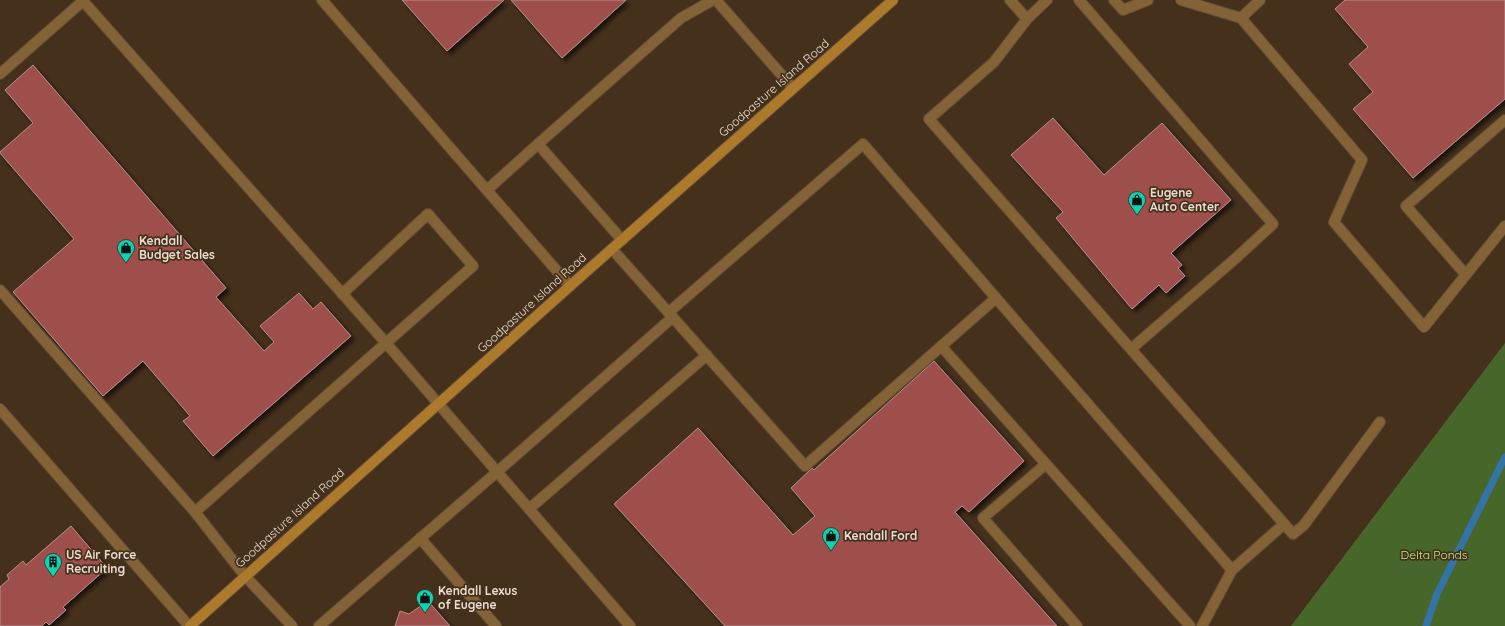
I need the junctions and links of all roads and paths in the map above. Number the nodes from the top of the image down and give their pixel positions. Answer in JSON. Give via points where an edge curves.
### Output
{"nodes":[{"id":1,"x":322,"y":0,"type":"edge"},
{"id":2,"x":715,"y":0,"type":"edge"},
{"id":3,"x":893,"y":0,"type":"edge"},
{"id":4,"x":1010,"y":0,"type":"edge"},
{"id":5,"x":1047,"y":0,"type":"edge"},
{"id":6,"x":1079,"y":0,"type":"edge"},
{"id":7,"x":1114,"y":0,"type":"edge"},
{"id":8,"x":1148,"y":0,"type":"edge"},
{"id":9,"x":1181,"y":0,"type":"edge"},
{"id":10,"x":1260,"y":0,"type":"edge"},
{"id":11,"x":1241,"y":18,"type":"junction"},
{"id":12,"x":1027,"y":19,"type":"junction"},
{"id":13,"x":0,"y":74,"type":"edge"},
{"id":14,"x":793,"y":88,"type":"junction"},
{"id":15,"x":1505,"y":120,"type":"edge"},
{"id":16,"x":538,"y":144,"type":"junction"},
{"id":17,"x":487,"y":190,"type":"junction"},
{"id":18,"x":1505,"y":226,"type":"edge"},
{"id":19,"x":622,"y":240,"type":"junction"},
{"id":20,"x":612,"y":249,"type":"junction"},
{"id":21,"x":1466,"y":275,"type":"junction"},
{"id":22,"x":570,"y":286,"type":"junction"},
{"id":23,"x":0,"y":290,"type":"edge"},
{"id":24,"x":342,"y":294,"type":"junction"},
{"id":25,"x":996,"y":298,"type":"junction"},
{"id":26,"x":671,"y":315,"type":"junction"},
{"id":27,"x":386,"y":343,"type":"junction"},
{"id":28,"x":941,"y":346,"type":"junction"},
{"id":29,"x":1131,"y":349,"type":"junction"},
{"id":30,"x":706,"y":355,"type":"junction"},
{"id":31,"x":438,"y":404,"type":"junction"},
{"id":32,"x":0,"y":409,"type":"edge"},
{"id":33,"x":1380,"y":422,"type":"dead end"},
{"id":34,"x":1046,"y":464,"type":"junction"},
{"id":35,"x":497,"y":472,"type":"junction"},
{"id":36,"x":529,"y":509,"type":"junction"},
{"id":37,"x":195,"y":512,"type":"junction"},
{"id":38,"x":1284,"y":524,"type":"junction"},
{"id":39,"x":420,"y":538,"type":"junction"},
{"id":40,"x":1232,"y":570,"type":"junction"},
{"id":41,"x":245,"y":576,"type":"junction"},
{"id":42,"x":189,"y":626,"type":"edge"},
{"id":43,"x":292,"y":626,"type":"edge"},
{"id":44,"x":319,"y":626,"type":"edge"},
{"id":45,"x":496,"y":626,"type":"edge"},
{"id":46,"x":630,"y":626,"type":"edge"},
{"id":47,"x":1077,"y":626,"type":"edge"},
{"id":48,"x":1190,"y":626,"type":"edge"},
{"id":49,"x":1202,"y":626,"type":"edge"}],
"edges":[{"from":1,"to":17,"type":"lane"},
{"from":2,"to":14,"type":"lane"},
{"from":2,"to":16,"type":"lane","via":[[681,18]]},
{"from":3,"to":14,"type":"main road","name":"Goodpasture Island Road"},
{"from":4,"to":12,"type":"lane"},
{"from":5,"to":12,"type":"lane"},
{"from":6,"to":29,"type":"lane","via":[[1273,224]]},
{"from":7,"to":8,"type":"lane","via":[[1123,10]]},
{"from":9,"to":11,"type":"lane"},
{"from":10,"to":11,"type":"lane"},
{"from":11,"to":21,"type":"lane","via":[[1362,160],[1334,222],[1424,327]]},
{"from":12,"to":29,"type":"lane","via":[[994,62],[930,119]]},
{"from":13,"to":24,"type":"lane","via":[[83,1]]},
{"from":14,"to":19,"type":"main road","name":"Goodpasture Island Road"},
{"from":15,"to":21,"type":"lane","via":[[1406,206]]},
{"from":16,"to":17,"type":"lane"},
{"from":16,"to":19,"type":"lane"},
{"from":17,"to":22,"type":"lane"},
{"from":18,"to":21,"type":"lane"},
{"from":19,"to":20,"type":"main road","name":"Goodpasture Island Road"},
{"from":20,"to":22,"type":"main road","name":"Goodpasture Island Road"},
{"from":20,"to":26,"type":"lane"},
{"from":22,"to":31,"type":"main road","name":"Goodpasture Island Road"},
{"from":23,"to":37,"type":"lane"},
{"from":24,"to":27,"type":"lane"},
{"from":24,"to":27,"type":"lane","via":[[428,214],[473,266]]},
{"from":25,"to":26,"type":"lane","via":[[864,144]]},
{"from":25,"to":28,"type":"lane"},
{"from":25,"to":40,"type":"lane"},
{"from":26,"to":30,"type":"lane"},
{"from":26,"to":35,"type":"lane"},
{"from":27,"to":31,"type":"lane"},
{"from":27,"to":37,"type":"lane"},
{"from":28,"to":30,"type":"lane","via":[[805,466]]},
{"from":28,"to":34,"type":"lane"},
{"from":29,"to":38,"type":"lane"},
{"from":30,"to":36,"type":"lane"},
{"from":31,"to":35,"type":"lane"},
{"from":31,"to":41,"type":"main road","name":"Goodpasture Island Road"},
{"from":32,"to":42,"type":"lane"},
{"from":33,"to":38,"type":"lane","via":[[1304,526],[1293,534]]},
{"from":34,"to":47,"type":"lane","via":[[983,518]]},
{"from":34,"to":48,"type":"lane"},
{"from":35,"to":36,"type":"lane"},
{"from":35,"to":39,"type":"lane"},
{"from":36,"to":46,"type":"lane"},
{"from":37,"to":41,"type":"lane"},
{"from":38,"to":40,"type":"lane"},
{"from":39,"to":44,"type":"lane"},
{"from":39,"to":45,"type":"lane"},
{"from":40,"to":49,"type":"lane"},
{"from":41,"to":42,"type":"main road","name":"Goodpasture Island Road"},
{"from":41,"to":43,"type":"lane"}]}
